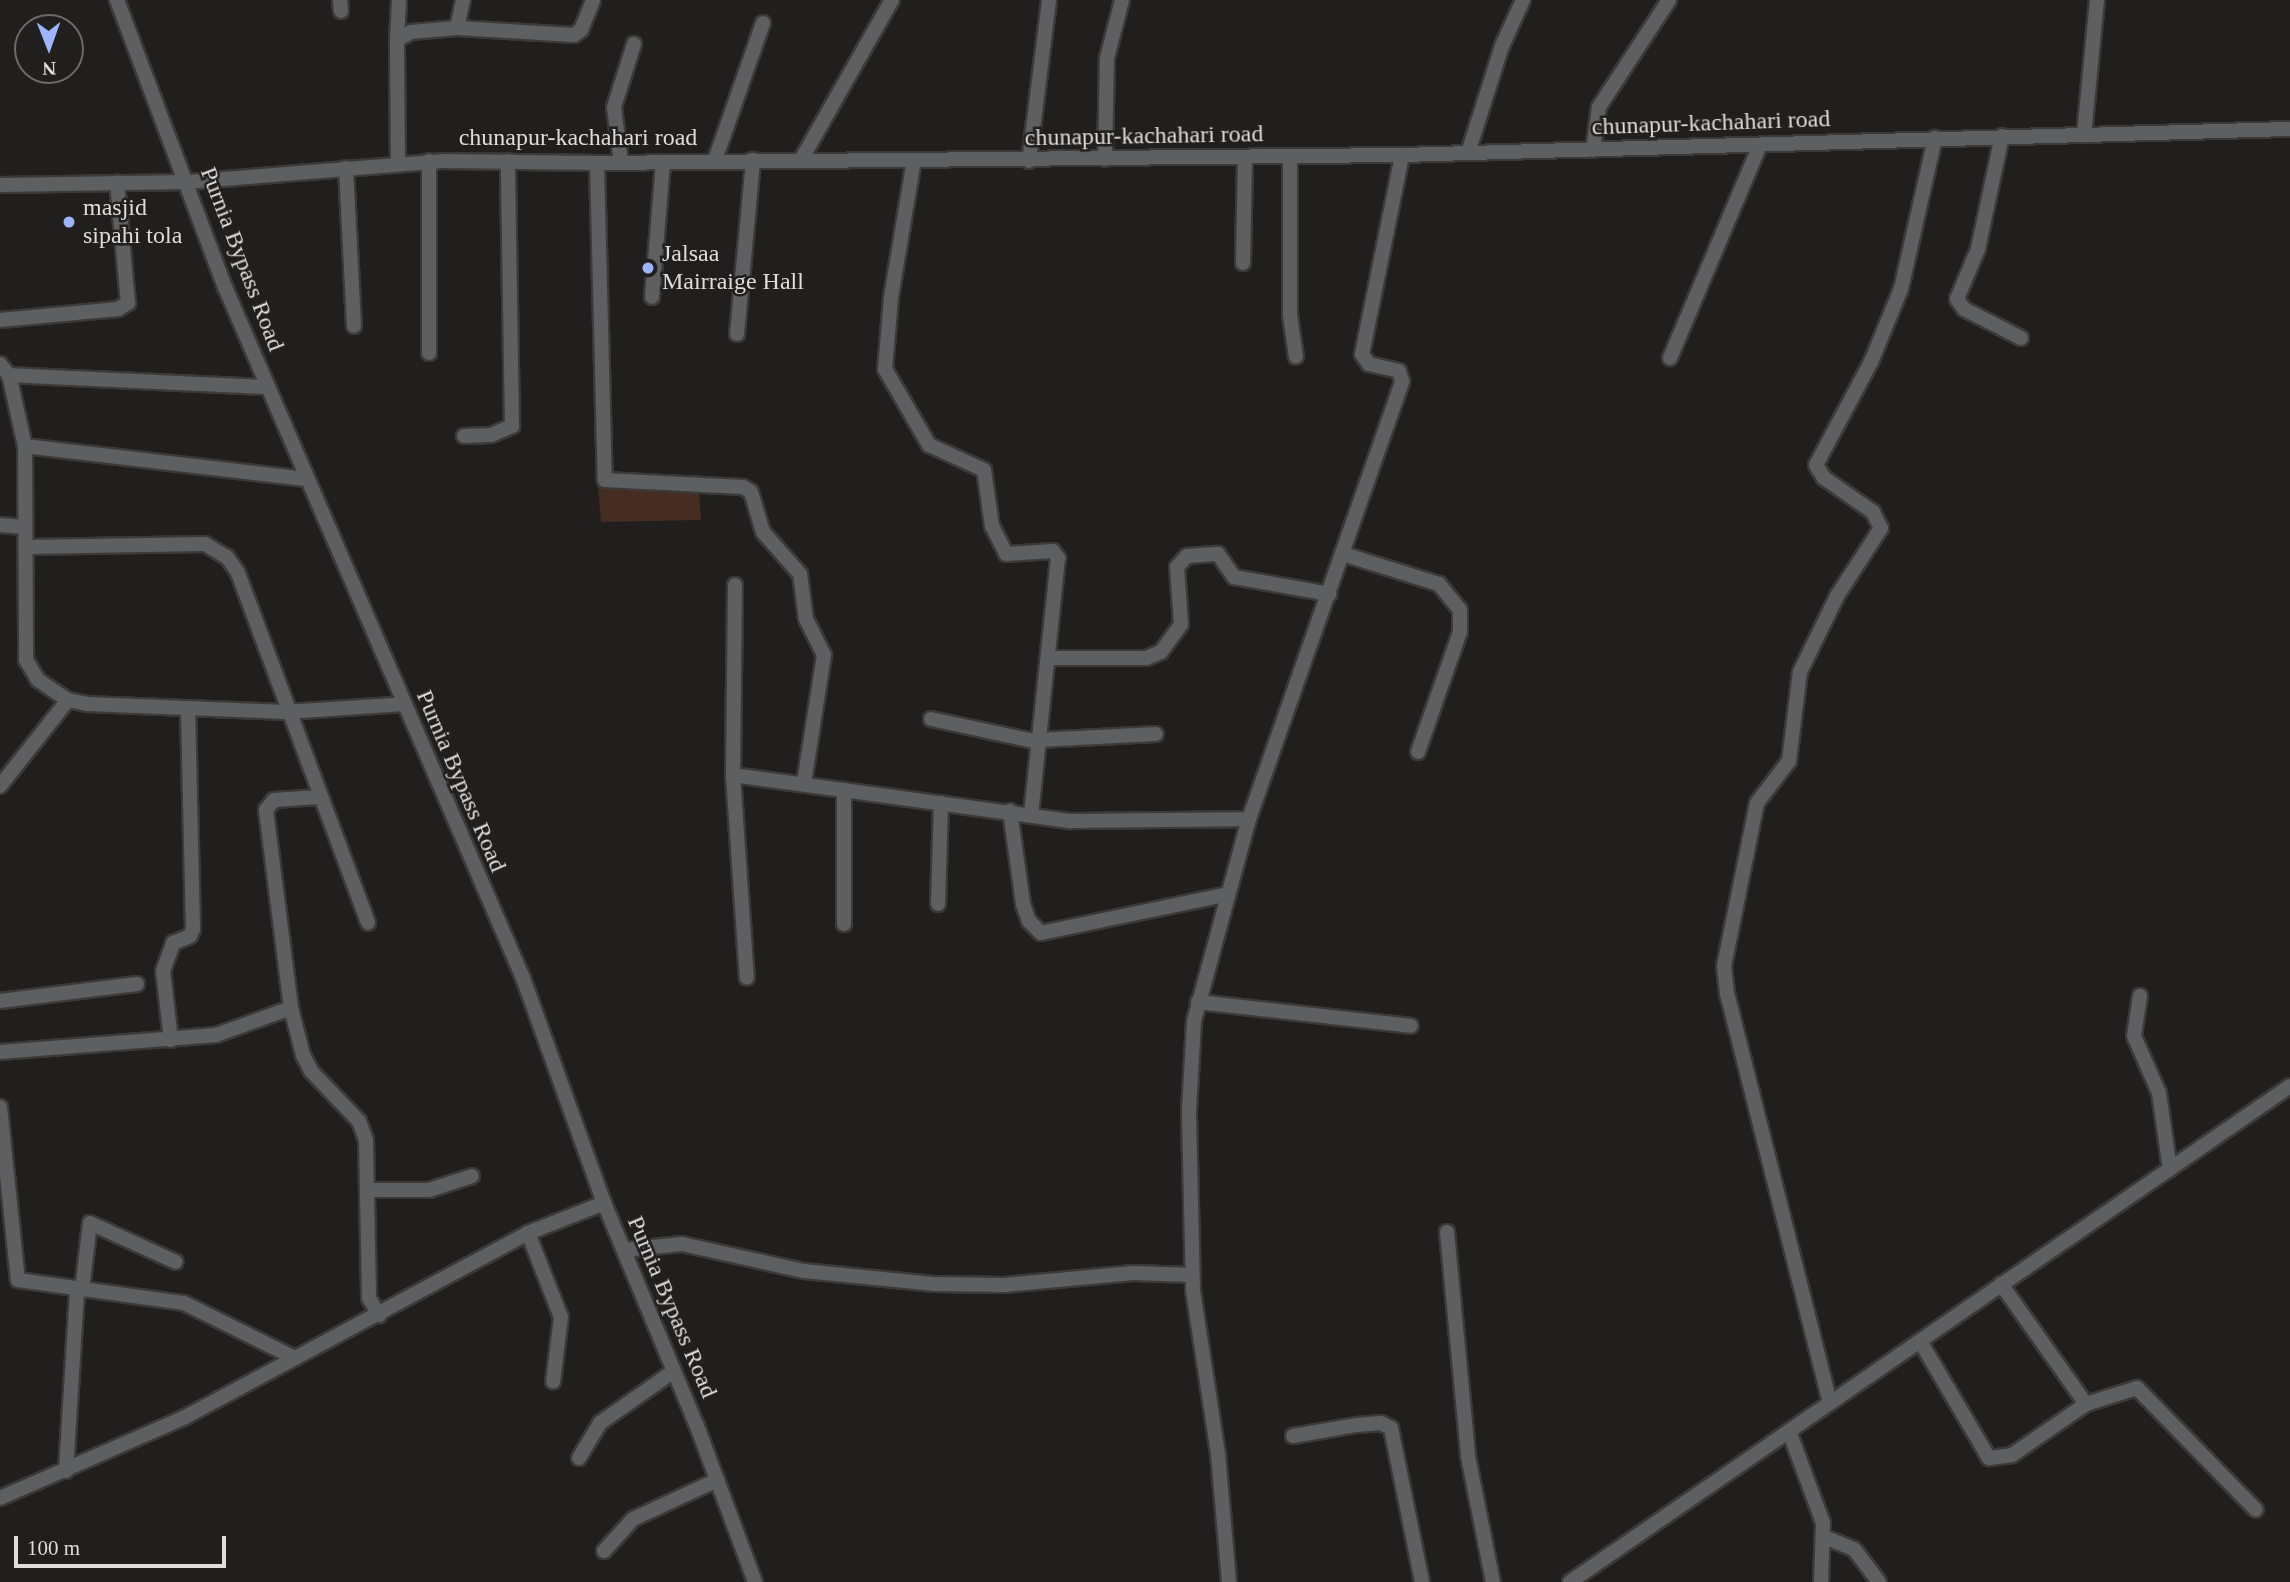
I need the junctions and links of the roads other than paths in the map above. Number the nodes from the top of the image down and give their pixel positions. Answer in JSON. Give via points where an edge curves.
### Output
{"nodes":[{"id":1,"x":117,"y":0,"type":"edge"},
{"id":2,"x":399,"y":0,"type":"edge"},
{"id":3,"x":463,"y":0,"type":"edge"},
{"id":4,"x":593,"y":0,"type":"edge"},
{"id":5,"x":892,"y":0,"type":"edge"},
{"id":6,"x":1049,"y":0,"type":"edge"},
{"id":7,"x":1122,"y":0,"type":"edge"},
{"id":8,"x":1523,"y":0,"type":"edge"},
{"id":9,"x":1669,"y":0,"type":"edge"},
{"id":10,"x":2097,"y":0,"type":"edge"},
{"id":11,"x":763,"y":23,"type":"dead end"},
{"id":12,"x":457,"y":28,"type":"junction"},
{"id":13,"x":397,"y":40,"type":"junction"},
{"id":14,"x":634,"y":44,"type":"dead end"},
{"id":15,"x":2290,"y":129,"type":"edge"},
{"id":16,"x":2084,"y":135,"type":"junction"},
{"id":17,"x":2002,"y":136,"type":"junction"},
{"id":18,"x":1935,"y":138,"type":"junction"},
{"id":19,"x":1760,"y":145,"type":"junction"},
{"id":20,"x":1593,"y":149,"type":"junction"},
{"id":21,"x":1468,"y":153,"type":"junction"},
{"id":22,"x":1402,"y":155,"type":"junction"},
{"id":23,"x":1290,"y":157,"type":"junction"},
{"id":24,"x":1245,"y":158,"type":"junction"},
{"id":25,"x":1105,"y":159,"type":"junction"},
{"id":26,"x":715,"y":160,"type":"junction"},
{"id":27,"x":753,"y":160,"type":"junction"},
{"id":28,"x":801,"y":160,"type":"junction"},
{"id":29,"x":914,"y":160,"type":"junction"},
{"id":30,"x":1029,"y":160,"type":"junction"},
{"id":31,"x":509,"y":161,"type":"junction"},
{"id":32,"x":429,"y":162,"type":"junction"},
{"id":33,"x":663,"y":162,"type":"junction"},
{"id":34,"x":398,"y":163,"type":"junction"},
{"id":35,"x":597,"y":163,"type":"junction"},
{"id":36,"x":621,"y":163,"type":"junction"},
{"id":37,"x":346,"y":168,"type":"junction"},
{"id":38,"x":117,"y":183,"type":"junction"},
{"id":39,"x":188,"y":183,"type":"junction"},
{"id":40,"x":0,"y":185,"type":"edge"},
{"id":41,"x":1243,"y":262,"type":"dead end"},
{"id":42,"x":652,"y":297,"type":"dead end"},
{"id":43,"x":0,"y":320,"type":"edge"},
{"id":44,"x":354,"y":326,"type":"dead end"},
{"id":45,"x":737,"y":334,"type":"dead end"},
{"id":46,"x":2021,"y":338,"type":"dead end"},
{"id":47,"x":429,"y":353,"type":"dead end"},
{"id":48,"x":1296,"y":357,"type":"dead end"},
{"id":49,"x":1670,"y":358,"type":"dead end"},
{"id":50,"x":4,"y":369,"type":"edge"},
{"id":51,"x":268,"y":387,"type":"junction"},
{"id":52,"x":464,"y":436,"type":"dead end"},
{"id":53,"x":25,"y":446,"type":"junction"},
{"id":54,"x":307,"y":479,"type":"junction"},
{"id":55,"x":0,"y":525,"type":"edge"},
{"id":56,"x":24,"y":527,"type":"junction"},
{"id":57,"x":27,"y":547,"type":"junction"},
{"id":58,"x":1343,"y":554,"type":"junction"},
{"id":59,"x":735,"y":585,"type":"dead end"},
{"id":60,"x":1329,"y":594,"type":"junction"},
{"id":61,"x":1048,"y":658,"type":"junction"},
{"id":62,"x":68,"y":699,"type":"junction"},
{"id":63,"x":405,"y":704,"type":"junction"},
{"id":64,"x":188,"y":709,"type":"junction"},
{"id":65,"x":286,"y":712,"type":"junction"},
{"id":66,"x":931,"y":719,"type":"dead end"},
{"id":67,"x":1156,"y":734,"type":"dead end"},
{"id":68,"x":1039,"y":741,"type":"junction"},
{"id":69,"x":1418,"y":752,"type":"dead end"},
{"id":70,"x":733,"y":775,"type":"junction"},
{"id":71,"x":804,"y":783,"type":"junction"},
{"id":72,"x":0,"y":786,"type":"edge"},
{"id":73,"x":845,"y":790,"type":"junction"},
{"id":74,"x":319,"y":797,"type":"junction"},
{"id":75,"x":941,"y":803,"type":"junction"},
{"id":76,"x":1010,"y":811,"type":"junction"},
{"id":77,"x":1031,"y":813,"type":"junction"},
{"id":78,"x":1249,"y":818,"type":"junction"},
{"id":79,"x":1225,"y":895,"type":"junction"},
{"id":80,"x":938,"y":904,"type":"dead end"},
{"id":81,"x":368,"y":923,"type":"dead end"},
{"id":82,"x":844,"y":924,"type":"dead end"},
{"id":83,"x":747,"y":978,"type":"dead end"},
{"id":84,"x":138,"y":984,"type":"dead end"},
{"id":85,"x":2140,"y":996,"type":"dead end"},
{"id":86,"x":0,"y":1001,"type":"edge"},
{"id":87,"x":1198,"y":1002,"type":"junction"},
{"id":88,"x":291,"y":1008,"type":"junction"},
{"id":89,"x":1411,"y":1026,"type":"dead end"},
{"id":90,"x":172,"y":1040,"type":"junction"},
{"id":91,"x":0,"y":1052,"type":"edge"},
{"id":92,"x":2290,"y":1086,"type":"edge"},
{"id":93,"x":0,"y":1107,"type":"edge"},
{"id":94,"x":2170,"y":1169,"type":"junction"},
{"id":95,"x":472,"y":1176,"type":"dead end"},
{"id":96,"x":370,"y":1190,"type":"junction"},
{"id":97,"x":604,"y":1203,"type":"junction"},
{"id":98,"x":528,"y":1233,"type":"junction"},
{"id":99,"x":1447,"y":1233,"type":"dead end"},
{"id":100,"x":624,"y":1250,"type":"junction"},
{"id":101,"x":176,"y":1262,"type":"dead end"},
{"id":102,"x":1192,"y":1275,"type":"junction"},
{"id":103,"x":2001,"y":1284,"type":"junction"},
{"id":104,"x":79,"y":1290,"type":"junction"},
{"id":105,"x":379,"y":1315,"type":"junction"},
{"id":106,"x":1920,"y":1341,"type":"junction"},
{"id":107,"x":295,"y":1358,"type":"junction"},
{"id":108,"x":674,"y":1371,"type":"junction"},
{"id":109,"x":553,"y":1382,"type":"dead end"},
{"id":110,"x":1830,"y":1403,"type":"junction"},
{"id":111,"x":2087,"y":1404,"type":"junction"},
{"id":112,"x":1788,"y":1431,"type":"junction"},
{"id":113,"x":1293,"y":1436,"type":"dead end"},
{"id":114,"x":579,"y":1458,"type":"dead end"},
{"id":115,"x":66,"y":1471,"type":"junction"},
{"id":116,"x":717,"y":1479,"type":"junction"},
{"id":117,"x":0,"y":1498,"type":"edge"},
{"id":118,"x":2256,"y":1510,"type":"dead end"},
{"id":119,"x":1824,"y":1537,"type":"junction"},
{"id":120,"x":604,"y":1551,"type":"dead end"},
{"id":121,"x":755,"y":1582,"type":"edge"},
{"id":122,"x":1229,"y":1582,"type":"edge"},
{"id":123,"x":1422,"y":1582,"type":"edge"},
{"id":124,"x":1493,"y":1582,"type":"edge"},
{"id":125,"x":1570,"y":1582,"type":"edge"},
{"id":126,"x":1821,"y":1582,"type":"edge"},
{"id":127,"x":1880,"y":1582,"type":"edge"}],
"edges":[{"from":1,"to":39,"type":"street","name":"Purnia Bypass Road"},
{"from":2,"to":13,"type":"street"},
{"from":3,"to":12,"type":"street"},
{"from":4,"to":12,"type":"street","via":[[581,30],[574,35]]},
{"from":5,"to":28,"type":"street"},
{"from":6,"to":30,"type":"street"},
{"from":7,"to":25,"type":"street","via":[[1107,58]]},
{"from":8,"to":21,"type":"street","via":[[1502,46]]},
{"from":9,"to":20,"type":"street","via":[[1599,107]]},
{"from":10,"to":16,"type":"street"},
{"from":11,"to":26,"type":"street"},
{"from":12,"to":13,"type":"street","via":[[411,32]]},
{"from":13,"to":34,"type":"street"},
{"from":14,"to":36,"type":"street","via":[[614,107]]},
{"from":15,"to":16,"type":"street","name":"chunapur-kachahari road"},
{"from":16,"to":17,"type":"street","name":"chunapur-kachahari road"},
{"from":17,"to":18,"type":"street","name":"chunapur-kachahari road"},
{"from":17,"to":46,"type":"street","via":[[1978,248],[1957,299],[1964,309]]},
{"from":18,"to":19,"type":"street","name":"chunapur-kachahari road"},
{"from":18,"to":110,"type":"street","via":[[1901,289],[1871,362],[1816,465],[1824,478],[1877,516],[1881,528],[1837,596],[1800,672],[1789,761],[1757,803],[1724,966],[1727,994]]},
{"from":19,"to":20,"type":"street","name":"chunapur-kachahari road"},
{"from":19,"to":49,"type":"street"},
{"from":20,"to":21,"type":"street","name":"chunapur-kachahari road"},
{"from":21,"to":22,"type":"street","name":"chunapur-kachahari road"},
{"from":22,"to":23,"type":"street","name":"chunapur-kachahari road"},
{"from":22,"to":58,"type":"street","via":[[1362,354],[1369,364],[1399,371],[1402,381]]},
{"from":23,"to":24,"type":"street","name":"chunapur-kachahari road"},
{"from":23,"to":48,"type":"street","via":[[1290,315]]},
{"from":24,"to":25,"type":"street","name":"chunapur-kachahari road"},
{"from":24,"to":41,"type":"street"},
{"from":25,"to":30,"type":"street","name":"chunapur-kachahari road"},
{"from":26,"to":27,"type":"street","name":"chunapur-kachahari road"},
{"from":26,"to":33,"type":"street","name":"chunapur-kachahari road"},
{"from":27,"to":28,"type":"street","name":"chunapur-kachahari road"},
{"from":27,"to":45,"type":"street"},
{"from":28,"to":29,"type":"street","name":"chunapur-kachahari road"},
{"from":29,"to":30,"type":"street","name":"chunapur-kachahari road"},
{"from":29,"to":61,"type":"street","via":[[891,298],[886,369],[929,445],[984,470],[992,526],[1006,554],[1056,554]]},
{"from":31,"to":32,"type":"street","name":"chunapur-kachahari road"},
{"from":31,"to":35,"type":"street","name":"chunapur-kachahari road"},
{"from":31,"to":52,"type":"street","via":[[512,426],[491,435]]},
{"from":32,"to":34,"type":"street","name":"chunapur-kachahari road"},
{"from":32,"to":47,"type":"street"},
{"from":33,"to":36,"type":"street","name":"chunapur-kachahari road"},
{"from":33,"to":42,"type":"street"},
{"from":34,"to":37,"type":"street","name":"chunapur-kachahari road"},
{"from":35,"to":36,"type":"street","name":"chunapur-kachahari road"},
{"from":35,"to":71,"type":"street","via":[[605,480],[743,487],[751,492],[763,532],[800,574],[804,613],[824,654]]},
{"from":37,"to":39,"type":"street","name":"chunapur-kachahari road"},
{"from":37,"to":44,"type":"street"},
{"from":38,"to":39,"type":"street","name":"chunapur-kachahari road"},
{"from":38,"to":40,"type":"street","name":"chunapur-kachahari road"},
{"from":38,"to":43,"type":"street","via":[[128,303],[118,309]]},
{"from":39,"to":51,"type":"street","name":"Purnia Bypass Road"},
{"from":50,"to":51,"type":"street"},
{"from":50,"to":53,"type":"street"},
{"from":51,"to":54,"type":"street","name":"Purnia Bypass Road"},
{"from":53,"to":54,"type":"street"},
{"from":53,"to":56,"type":"street"},
{"from":54,"to":63,"type":"street","name":"Purnia Bypass Road"},
{"from":55,"to":56,"type":"street"},
{"from":56,"to":57,"type":"street"},
{"from":57,"to":62,"type":"street","via":[[26,660],[38,680]]},
{"from":57,"to":65,"type":"street","via":[[180,543],[217,547],[238,573]]},
{"from":58,"to":60,"type":"street"},
{"from":58,"to":69,"type":"street","via":[[1439,584],[1460,610],[1460,632]]},
{"from":59,"to":70,"type":"street"},
{"from":60,"to":61,"type":"street","via":[[1234,576],[1218,554],[1187,556],[1177,566],[1181,624],[1161,652],[1146,659]]},
{"from":60,"to":78,"type":"street"},
{"from":61,"to":68,"type":"street"},
{"from":62,"to":64,"type":"street"},
{"from":62,"to":72,"type":"street"},
{"from":63,"to":65,"type":"street"},
{"from":63,"to":97,"type":"street","name":"Purnia Bypass Road","via":[[459,839],[523,978]]},
{"from":64,"to":65,"type":"street"},
{"from":64,"to":90,"type":"street","via":[[193,929],[190,936],[173,943],[163,971]]},
{"from":65,"to":74,"type":"street"},
{"from":66,"to":68,"type":"street"},
{"from":67,"to":68,"type":"street"},
{"from":68,"to":77,"type":"street"},
{"from":70,"to":71,"type":"street"},
{"from":70,"to":83,"type":"street"},
{"from":71,"to":73,"type":"street"},
{"from":73,"to":75,"type":"street"},
{"from":73,"to":82,"type":"street"},
{"from":74,"to":81,"type":"street"},
{"from":74,"to":88,"type":"street","via":[[274,800],[266,810]]},
{"from":75,"to":76,"type":"street"},
{"from":75,"to":80,"type":"street"},
{"from":76,"to":77,"type":"street"},
{"from":76,"to":79,"type":"street","via":[[1023,904],[1041,933]]},
{"from":77,"to":78,"type":"street","via":[[1083,822]]},
{"from":78,"to":79,"type":"street"},
{"from":79,"to":87,"type":"street"},
{"from":84,"to":86,"type":"street"},
{"from":85,"to":94,"type":"street","via":[[2134,1036],[2159,1093]]},
{"from":87,"to":89,"type":"street"},
{"from":87,"to":102,"type":"street","via":[[1190,1059]]},
{"from":88,"to":90,"type":"street","via":[[238,1030]]},
{"from":88,"to":96,"type":"street","via":[[311,1071],[359,1121],[366,1140]]},
{"from":90,"to":91,"type":"street"},
{"from":92,"to":94,"type":"street"},
{"from":93,"to":104,"type":"street","via":[[14,1273],[27,1283]]},
{"from":94,"to":103,"type":"street"},
{"from":95,"to":96,"type":"street","via":[[429,1190]]},
{"from":96,"to":105,"type":"street","via":[[369,1298]]},
{"from":97,"to":98,"type":"street"},
{"from":97,"to":100,"type":"street","name":"Purnia Bypass Road"},
{"from":98,"to":105,"type":"street"},
{"from":98,"to":109,"type":"street","via":[[561,1317]]},
{"from":99,"to":124,"type":"street","via":[[1468,1456]]},
{"from":100,"to":102,"type":"street","via":[[681,1244],[804,1271],[936,1284],[1004,1285],[1133,1273]]},
{"from":100,"to":108,"type":"street","name":"Purnia Bypass Road"},
{"from":101,"to":104,"type":"street","via":[[90,1223]]},
{"from":102,"to":122,"type":"street","via":[[1221,1478]]},
{"from":103,"to":106,"type":"street"},
{"from":103,"to":111,"type":"street"},
{"from":104,"to":107,"type":"street","via":[[184,1303]]},
{"from":104,"to":115,"type":"street"},
{"from":105,"to":107,"type":"street"},
{"from":106,"to":110,"type":"street"},
{"from":106,"to":111,"type":"street","via":[[1985,1454],[1994,1461],[2033,1443]]},
{"from":107,"to":115,"type":"street","via":[[185,1417]]},
{"from":108,"to":114,"type":"street","via":[[600,1423]]},
{"from":108,"to":116,"type":"street","name":"Purnia Bypass Road"},
{"from":110,"to":112,"type":"street"},
{"from":111,"to":118,"type":"street","via":[[2137,1388]]},
{"from":112,"to":119,"type":"street"},
{"from":112,"to":125,"type":"street"},
{"from":113,"to":123,"type":"street","via":[[1357,1425],[1391,1427]]},
{"from":115,"to":117,"type":"street"},
{"from":116,"to":120,"type":"street","via":[[633,1519]]},
{"from":116,"to":121,"type":"street","name":"Purnia Bypass Road"},
{"from":119,"to":126,"type":"street"},
{"from":119,"to":127,"type":"street","via":[[1854,1549]]}]}
